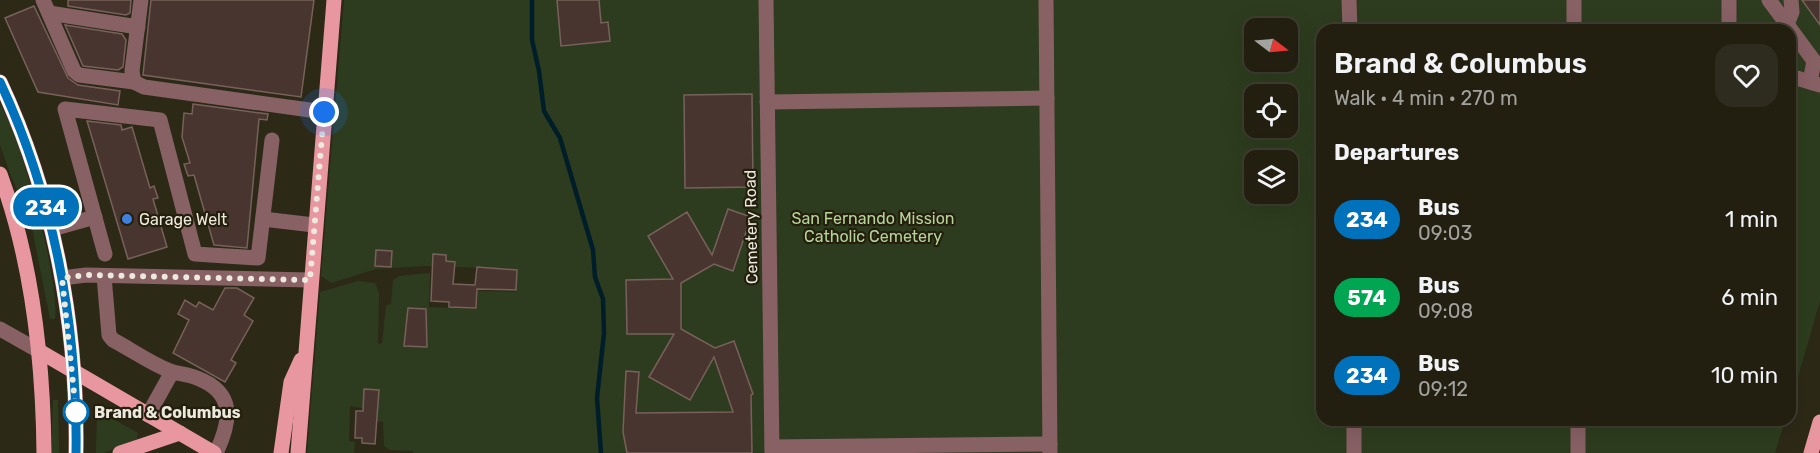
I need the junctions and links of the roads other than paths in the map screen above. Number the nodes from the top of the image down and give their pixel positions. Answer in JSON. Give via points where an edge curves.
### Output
{"nodes":[{"id":1,"x":141,"y":0,"type":"edge"},
{"id":2,"x":334,"y":0,"type":"edge"},
{"id":3,"x":766,"y":0,"type":"edge"},
{"id":4,"x":1046,"y":0,"type":"edge"},
{"id":5,"x":1349,"y":0,"type":"edge"},
{"id":6,"x":1574,"y":0,"type":"edge"},
{"id":7,"x":1729,"y":0,"type":"edge"},
{"id":8,"x":1769,"y":0,"type":"edge"},
{"id":9,"x":1791,"y":0,"type":"edge"},
{"id":10,"x":46,"y":6,"type":"edge"},
{"id":11,"x":1350,"y":24,"type":"edge"},
{"id":12,"x":1574,"y":24,"type":"edge"},
{"id":13,"x":1729,"y":24,"type":"edge"},
{"id":14,"x":1787,"y":24,"type":"joint"},
{"id":15,"x":138,"y":27,"type":"junction"},
{"id":16,"x":1796,"y":34,"type":"edge"},
{"id":17,"x":1817,"y":59,"type":"edge"},
{"id":18,"x":1796,"y":78,"type":"edge"},
{"id":19,"x":0,"y":82,"type":"edge"},
{"id":20,"x":134,"y":82,"type":"junction"},
{"id":21,"x":1815,"y":83,"type":"edge"},
{"id":22,"x":1047,"y":98,"type":"junction"},
{"id":23,"x":767,"y":102,"type":"junction"},
{"id":24,"x":324,"y":112,"type":"junction"},
{"id":25,"x":272,"y":140,"type":"dead end"},
{"id":26,"x":0,"y":174,"type":"edge"},
{"id":27,"x":95,"y":217,"type":"junction"},
{"id":28,"x":262,"y":219,"type":"junction"},
{"id":29,"x":314,"y":225,"type":"junction"},
{"id":30,"x":52,"y":229,"type":"junction"},
{"id":31,"x":105,"y":254,"type":"dead end"},
{"id":32,"x":104,"y":276,"type":"junction"},
{"id":33,"x":62,"y":278,"type":"junction"},
{"id":34,"x":310,"y":280,"type":"junction"},
{"id":35,"x":0,"y":329,"type":"edge"},
{"id":36,"x":306,"y":349,"type":"junction"},
{"id":37,"x":39,"y":351,"type":"junction"},
{"id":38,"x":72,"y":371,"type":"junction"},
{"id":39,"x":172,"y":372,"type":"junction"},
{"id":40,"x":148,"y":415,"type":"junction"},
{"id":41,"x":1820,"y":422,"type":"edge"},
{"id":42,"x":1354,"y":426,"type":"edge"},
{"id":43,"x":1578,"y":426,"type":"edge"},
{"id":44,"x":180,"y":433,"type":"junction"},
{"id":45,"x":1050,"y":448,"type":"edge"},
{"id":46,"x":772,"y":450,"type":"edge"},
{"id":47,"x":44,"y":453,"type":"edge"},
{"id":48,"x":76,"y":453,"type":"edge"},
{"id":49,"x":120,"y":453,"type":"edge"},
{"id":50,"x":215,"y":453,"type":"edge"},
{"id":51,"x":281,"y":453,"type":"edge"},
{"id":52,"x":298,"y":453,"type":"edge"},
{"id":53,"x":1354,"y":453,"type":"edge"},
{"id":54,"x":1578,"y":453,"type":"edge"},
{"id":55,"x":1811,"y":453,"type":"edge"}],
"edges":[{"from":1,"to":15,"type":"street"},
{"from":2,"to":24,"type":"main road"},
{"from":3,"to":23,"type":"street","name":"Cemetery Road"},
{"from":4,"to":22,"type":"street"},
{"from":5,"to":11,"type":"street"},
{"from":6,"to":12,"type":"street"},
{"from":7,"to":13,"type":"street"},
{"from":8,"to":14,"type":"street"},
{"from":9,"to":14,"type":"street"},
{"from":10,"to":15,"type":"street"},
{"from":10,"to":20,"type":"street","via":[[74,71],[79,75]]},
{"from":15,"to":20,"type":"street"},
{"from":16,"to":17,"type":"street"},
{"from":17,"to":21,"type":"street"},
{"from":18,"to":21,"type":"street"},
{"from":19,"to":30,"type":"main road","via":[[34,166]]},
{"from":20,"to":24,"type":"street","via":[[144,87]]},
{"from":22,"to":23,"type":"street"},
{"from":22,"to":45,"type":"street"},
{"from":23,"to":46,"type":"street","name":"Cemetery Road"},
{"from":24,"to":29,"type":"main road"},
{"from":25,"to":28,"type":"street"},
{"from":26,"to":37,"type":"main road","via":[[24,255]]},
{"from":27,"to":28,"type":"street","via":[[65,109],[160,120],[195,254],[258,258]]},
{"from":27,"to":30,"type":"street"},
{"from":27,"to":31,"type":"street"},
{"from":28,"to":29,"type":"street"},
{"from":29,"to":34,"type":"main road"},
{"from":30,"to":33,"type":"main road"},
{"from":32,"to":33,"type":"street"},
{"from":32,"to":34,"type":"street"},
{"from":32,"to":39,"type":"street","via":[[109,335]]},
{"from":33,"to":38,"type":"main road"},
{"from":34,"to":36,"type":"main road"},
{"from":35,"to":37,"type":"street"},
{"from":36,"to":51,"type":"main road","via":[[291,382]]},
{"from":36,"to":52,"type":"main road"},
{"from":37,"to":38,"type":"main road"},
{"from":37,"to":47,"type":"main road"},
{"from":38,"to":40,"type":"main road"},
{"from":38,"to":48,"type":"main road"},
{"from":39,"to":40,"type":"street"},
{"from":39,"to":50,"type":"street","via":[[203,380],[222,395],[228,420]]},
{"from":40,"to":44,"type":"main road"},
{"from":41,"to":55,"type":"main road"},
{"from":42,"to":53,"type":"street"},
{"from":43,"to":54,"type":"street"},
{"from":44,"to":49,"type":"main road"},
{"from":44,"to":50,"type":"main road"},
{"from":45,"to":46,"type":"street"}]}
